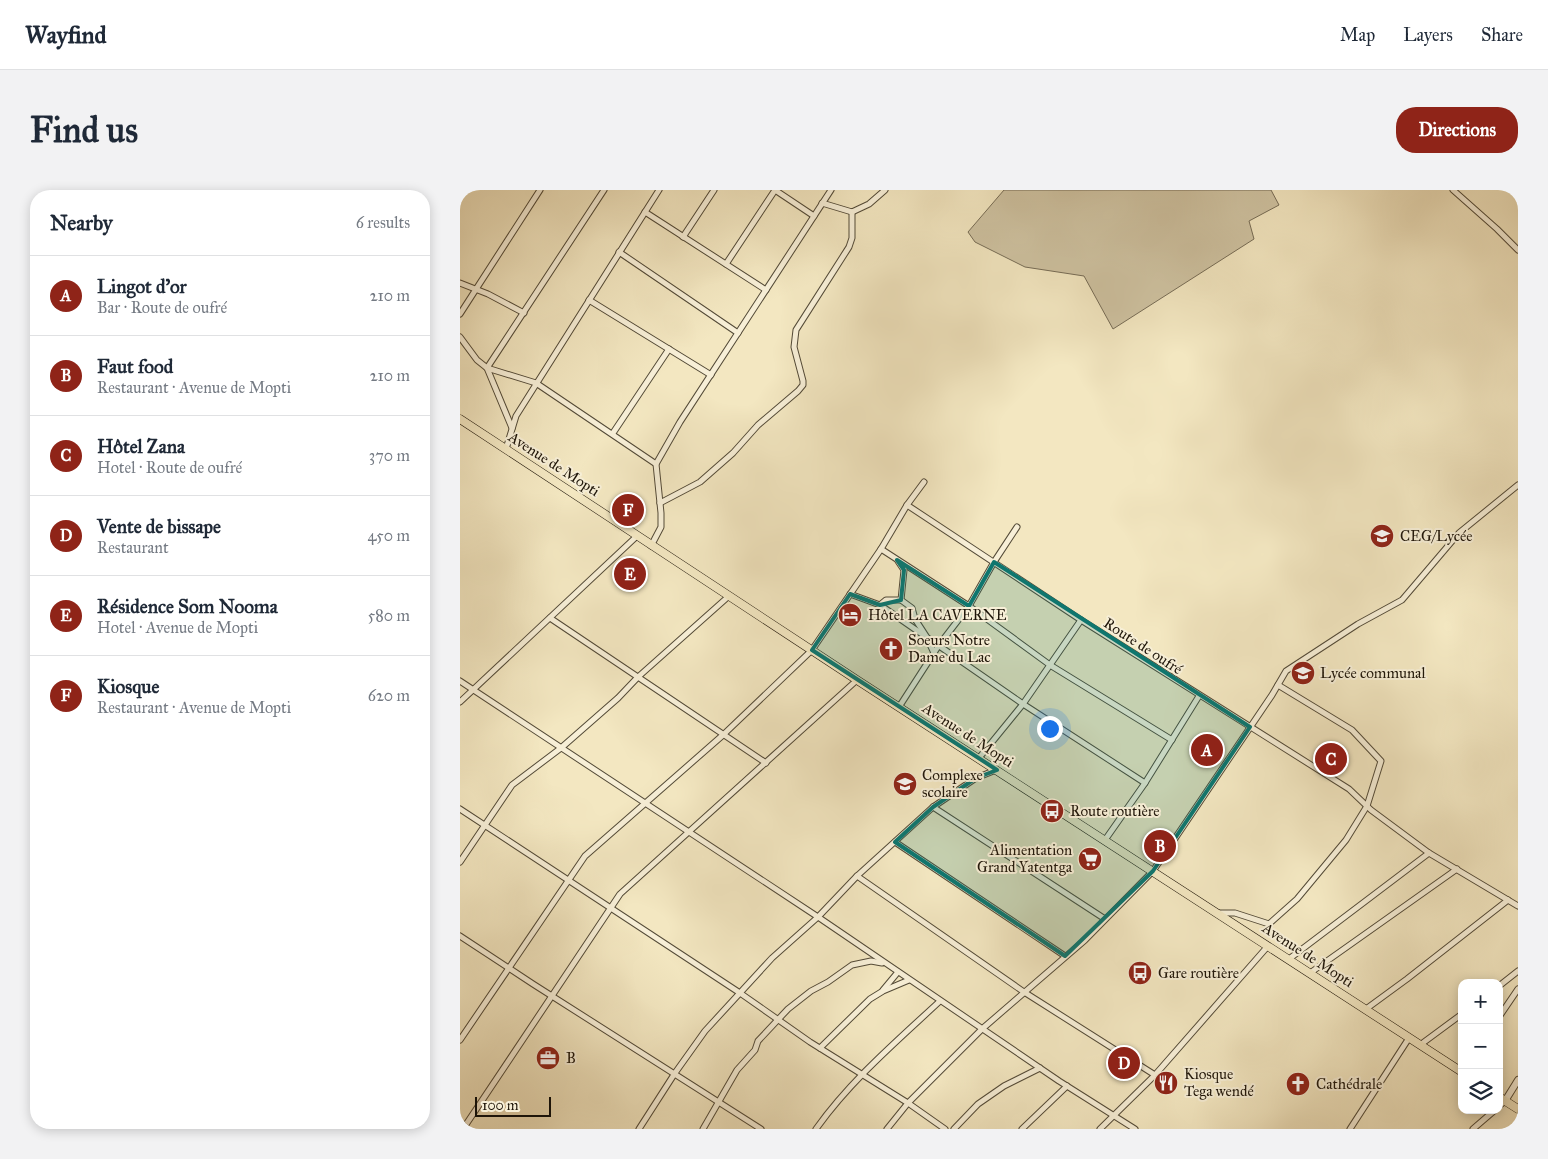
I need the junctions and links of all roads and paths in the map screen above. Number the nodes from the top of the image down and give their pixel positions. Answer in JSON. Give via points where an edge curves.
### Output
{"nodes":[{"id":1,"x":540,"y":190,"type":"edge"},
{"id":2,"x":604,"y":190,"type":"edge"},
{"id":3,"x":659,"y":190,"type":"edge"},
{"id":4,"x":714,"y":190,"type":"edge"},
{"id":5,"x":775,"y":190,"type":"edge"},
{"id":6,"x":831,"y":190,"type":"edge"},
{"id":7,"x":1452,"y":190,"type":"edge"},
{"id":8,"x":883,"y":191,"type":"edge"},
{"id":9,"x":822,"y":203,"type":"junction"},
{"id":10,"x":645,"y":212,"type":"junction"},
{"id":11,"x":852,"y":212,"type":"junction"},
{"id":12,"x":814,"y":216,"type":"junction"},
{"id":13,"x":683,"y":237,"type":"junction"},
{"id":14,"x":1518,"y":250,"type":"edge"},
{"id":15,"x":619,"y":252,"type":"junction"},
{"id":16,"x":726,"y":264,"type":"junction"},
{"id":17,"x":460,"y":283,"type":"edge"},
{"id":18,"x":476,"y":289,"type":"junction"},
{"id":19,"x":766,"y":290,"type":"junction"},
{"id":20,"x":589,"y":300,"type":"junction"},
{"id":21,"x":524,"y":313,"type":"junction"},
{"id":22,"x":460,"y":314,"type":"edge"},
{"id":23,"x":738,"y":333,"type":"junction"},
{"id":24,"x":460,"y":337,"type":"edge"},
{"id":25,"x":669,"y":349,"type":"junction"},
{"id":26,"x":487,"y":368,"type":"junction"},
{"id":27,"x":711,"y":375,"type":"junction"},
{"id":28,"x":536,"y":382,"type":"junction"},
{"id":29,"x":460,"y":419,"type":"edge"},
{"id":30,"x":512,"y":429,"type":"junction"},
{"id":31,"x":613,"y":433,"type":"junction"},
{"id":32,"x":506,"y":449,"type":"junction"},
{"id":33,"x":656,"y":464,"type":"junction"},
{"id":34,"x":924,"y":482,"type":"dead end"},
{"id":35,"x":1518,"y":486,"type":"edge"},
{"id":36,"x":660,"y":503,"type":"junction"},
{"id":37,"x":907,"y":505,"type":"junction"},
{"id":38,"x":1017,"y":527,"type":"dead end"},
{"id":39,"x":637,"y":536,"type":"junction"},
{"id":40,"x":651,"y":546,"type":"junction"},
{"id":41,"x":881,"y":549,"type":"junction"},
{"id":42,"x":897,"y":560,"type":"junction"},
{"id":43,"x":994,"y":562,"type":"junction"},
{"id":44,"x":850,"y":594,"type":"junction"},
{"id":45,"x":729,"y":596,"type":"junction"},
{"id":46,"x":901,"y":600,"type":"junction"},
{"id":47,"x":880,"y":605,"type":"junction"},
{"id":48,"x":969,"y":606,"type":"junction"},
{"id":49,"x":550,"y":618,"type":"junction"},
{"id":50,"x":1080,"y":620,"type":"junction"},
{"id":51,"x":926,"y":636,"type":"junction"},
{"id":52,"x":939,"y":645,"type":"junction"},
{"id":53,"x":812,"y":650,"type":"junction"},
{"id":54,"x":934,"y":653,"type":"junction"},
{"id":55,"x":1050,"y":666,"type":"junction"},
{"id":56,"x":638,"y":677,"type":"junction"},
{"id":57,"x":857,"y":680,"type":"junction"},
{"id":58,"x":460,"y":681,"type":"edge"},
{"id":59,"x":1278,"y":685,"type":"junction"},
{"id":60,"x":472,"y":689,"type":"junction"},
{"id":61,"x":1199,"y":696,"type":"junction"},
{"id":62,"x":460,"y":702,"type":"edge"},
{"id":63,"x":1023,"y":704,"type":"junction"},
{"id":64,"x":899,"y":707,"type":"junction"},
{"id":65,"x":1250,"y":727,"type":"junction"},
{"id":66,"x":723,"y":735,"type":"junction"},
{"id":67,"x":1172,"y":740,"type":"junction"},
{"id":68,"x":561,"y":748,"type":"junction"},
{"id":69,"x":979,"y":758,"type":"junction"},
{"id":70,"x":766,"y":763,"type":"junction"},
{"id":71,"x":997,"y":770,"type":"junction"},
{"id":72,"x":1144,"y":783,"type":"junction"},
{"id":73,"x":646,"y":804,"type":"junction"},
{"id":74,"x":1367,"y":806,"type":"junction"},
{"id":75,"x":934,"y":807,"type":"junction"},
{"id":76,"x":460,"y":809,"type":"edge"},
{"id":77,"x":484,"y":826,"type":"junction"},
{"id":78,"x":688,"y":832,"type":"junction"},
{"id":79,"x":1105,"y":840,"type":"junction"},
{"id":80,"x":895,"y":842,"type":"junction"},
{"id":81,"x":1429,"y":853,"type":"junction"},
{"id":82,"x":460,"y":862,"type":"edge"},
{"id":83,"x":1457,"y":869,"type":"junction"},
{"id":84,"x":1153,"y":871,"type":"junction"},
{"id":85,"x":857,"y":876,"type":"junction"},
{"id":86,"x":568,"y":880,"type":"junction"},
{"id":87,"x":1508,"y":900,"type":"junction"},
{"id":88,"x":1518,"y":906,"type":"edge"},
{"id":89,"x":610,"y":907,"type":"junction"},
{"id":90,"x":1218,"y":913,"type":"junction"},
{"id":91,"x":818,"y":917,"type":"junction"},
{"id":92,"x":1105,"y":919,"type":"junction"},
{"id":93,"x":460,"y":936,"type":"edge"},
{"id":94,"x":1268,"y":946,"type":"junction"},
{"id":95,"x":1065,"y":956,"type":"junction"},
{"id":96,"x":1289,"y":959,"type":"junction"},
{"id":97,"x":885,"y":963,"type":"junction"},
{"id":98,"x":508,"y":968,"type":"junction"},
{"id":99,"x":898,"y":972,"type":"junction"},
{"id":100,"x":1518,"y":972,"type":"edge"},
{"id":101,"x":1310,"y":974,"type":"junction"},
{"id":102,"x":909,"y":980,"type":"junction"},
{"id":103,"x":1503,"y":983,"type":"edge"},
{"id":104,"x":1518,"y":989,"type":"edge"},
{"id":105,"x":883,"y":990,"type":"junction"},
{"id":106,"x":1024,"y":992,"type":"junction"},
{"id":107,"x":740,"y":993,"type":"junction"},
{"id":108,"x":552,"y":996,"type":"junction"},
{"id":109,"x":940,"y":1001,"type":"junction"},
{"id":110,"x":1366,"y":1010,"type":"junction"},
{"id":111,"x":1503,"y":1011,"type":"edge"},
{"id":112,"x":1458,"y":1017,"type":"edge"},
{"id":113,"x":778,"y":1019,"type":"junction"},
{"id":114,"x":982,"y":1029,"type":"junction"},
{"id":115,"x":1409,"y":1038,"type":"junction"},
{"id":116,"x":460,"y":1040,"type":"edge"},
{"id":117,"x":1420,"y":1045,"type":"junction"},
{"id":118,"x":820,"y":1048,"type":"junction"},
{"id":119,"x":1040,"y":1068,"type":"junction"},
{"id":120,"x":1458,"y":1069,"type":"edge"},
{"id":121,"x":675,"y":1073,"type":"junction"},
{"id":122,"x":861,"y":1075,"type":"junction"},
{"id":123,"x":1155,"y":1075,"type":"junction"},
{"id":124,"x":1518,"y":1080,"type":"edge"},
{"id":125,"x":1067,"y":1086,"type":"junction"},
{"id":126,"x":1503,"y":1099,"type":"edge"},
{"id":127,"x":719,"y":1102,"type":"junction"},
{"id":128,"x":1503,"y":1102,"type":"edge"},
{"id":129,"x":908,"y":1103,"type":"junction"},
{"id":130,"x":1518,"y":1109,"type":"edge"},
{"id":131,"x":1490,"y":1114,"type":"edge"},
{"id":132,"x":1113,"y":1116,"type":"junction"},
{"id":133,"x":463,"y":1129,"type":"edge"},
{"id":134,"x":639,"y":1129,"type":"edge"},
{"id":135,"x":703,"y":1129,"type":"edge"},
{"id":136,"x":760,"y":1129,"type":"edge"},
{"id":137,"x":816,"y":1129,"type":"edge"},
{"id":138,"x":887,"y":1129,"type":"edge"},
{"id":139,"x":945,"y":1129,"type":"edge"},
{"id":140,"x":954,"y":1129,"type":"edge"},
{"id":141,"x":1022,"y":1129,"type":"edge"},
{"id":142,"x":1100,"y":1129,"type":"edge"},
{"id":143,"x":1135,"y":1129,"type":"edge"},
{"id":144,"x":1350,"y":1129,"type":"edge"},
{"id":145,"x":1473,"y":1129,"type":"edge"}],
"edges":[{"from":1,"to":18,"type":"street"},
{"from":2,"to":21,"type":"street"},
{"from":3,"to":10,"type":"street"},
{"from":4,"to":13,"type":"street"},
{"from":5,"to":12,"type":"street"},
{"from":5,"to":16,"type":"street"},
{"from":6,"to":9,"type":"street"},
{"from":7,"to":14,"type":"street"},
{"from":8,"to":11,"type":"street","via":[[869,204]]},
{"from":9,"to":11,"type":"street"},
{"from":9,"to":12,"type":"street"},
{"from":10,"to":13,"type":"street"},
{"from":10,"to":15,"type":"street"},
{"from":11,"to":36,"type":"street","via":[[849,247],[796,330],[794,347],[802,385],[700,482]]},
{"from":12,"to":19,"type":"street"},
{"from":13,"to":16,"type":"street"},
{"from":15,"to":20,"type":"street"},
{"from":15,"to":23,"type":"street"},
{"from":16,"to":19,"type":"street"},
{"from":17,"to":18,"type":"street"},
{"from":18,"to":21,"type":"street"},
{"from":18,"to":22,"type":"street"},
{"from":19,"to":23,"type":"street"},
{"from":20,"to":25,"type":"street"},
{"from":20,"to":28,"type":"street"},
{"from":21,"to":26,"type":"street"},
{"from":23,"to":27,"type":"street"},
{"from":24,"to":26,"type":"street"},
{"from":25,"to":27,"type":"street"},
{"from":25,"to":31,"type":"street"},
{"from":26,"to":28,"type":"street"},
{"from":26,"to":30,"type":"street"},
{"from":27,"to":33,"type":"street"},
{"from":28,"to":30,"type":"street"},
{"from":28,"to":31,"type":"street"},
{"from":29,"to":32,"type":"main road","name":"Avenue de Mopti"},
{"from":30,"to":32,"type":"street"},
{"from":31,"to":33,"type":"street"},
{"from":32,"to":39,"type":"main road","name":"Avenue de Mopti"},
{"from":33,"to":36,"type":"street"},
{"from":34,"to":37,"type":"street"},
{"from":35,"to":59,"type":"street","via":[[1459,533],[1402,600],[1286,671]]},
{"from":36,"to":40,"type":"street","via":[[661,527]]},
{"from":37,"to":41,"type":"street"},
{"from":37,"to":43,"type":"street","name":"Route de oufré"},
{"from":38,"to":43,"type":"street"},
{"from":39,"to":40,"type":"main road","name":"Avenue de Mopti"},
{"from":39,"to":49,"type":"street"},
{"from":40,"to":45,"type":"main road","name":"Avenue de Mopti"},
{"from":41,"to":42,"type":"street"},
{"from":41,"to":44,"type":"street"},
{"from":42,"to":46,"type":"street","via":[[904,570]]},
{"from":42,"to":48,"type":"street"},
{"from":43,"to":48,"type":"street"},
{"from":43,"to":50,"type":"street","name":"Route de oufré"},
{"from":44,"to":47,"type":"street"},
{"from":44,"to":53,"type":"street"},
{"from":45,"to":53,"type":"main road","name":"Avenue de Mopti"},
{"from":45,"to":56,"type":"street"},
{"from":46,"to":47,"type":"street","via":[[886,600]]},
{"from":46,"to":51,"type":"street","via":[[912,608]]},
{"from":47,"to":51,"type":"street"},
{"from":48,"to":52,"type":"street"},
{"from":48,"to":55,"type":"street"},
{"from":49,"to":56,"type":"street"},
{"from":49,"to":60,"type":"street"},
{"from":50,"to":55,"type":"street"},
{"from":50,"to":61,"type":"street","name":"Route de oufré"},
{"from":51,"to":52,"type":"street"},
{"from":51,"to":54,"type":"street"},
{"from":52,"to":54,"type":"street"},
{"from":52,"to":63,"type":"street"},
{"from":53,"to":57,"type":"main road","name":"Avenue de Mopti"},
{"from":53,"to":66,"type":"street"},
{"from":54,"to":64,"type":"street"},
{"from":55,"to":63,"type":"street"},
{"from":55,"to":67,"type":"street"},
{"from":56,"to":66,"type":"street"},
{"from":56,"to":68,"type":"street"},
{"from":57,"to":64,"type":"main road","name":"Avenue de Mopti"},
{"from":57,"to":70,"type":"street"},
{"from":58,"to":60,"type":"street"},
{"from":59,"to":65,"type":"street"},
{"from":59,"to":74,"type":"street","via":[[1352,730],[1381,761]]},
{"from":60,"to":62,"type":"street"},
{"from":60,"to":68,"type":"street"},
{"from":61,"to":65,"type":"street","name":"Route de oufré"},
{"from":61,"to":67,"type":"street"},
{"from":63,"to":69,"type":"street"},
{"from":63,"to":72,"type":"street"},
{"from":64,"to":69,"type":"main road","name":"Avenue de Mopti"},
{"from":65,"to":74,"type":"street","name":"Route de oufré","via":[[1349,789]]},
{"from":65,"to":84,"type":"street"},
{"from":66,"to":70,"type":"street"},
{"from":66,"to":73,"type":"street"},
{"from":67,"to":72,"type":"street"},
{"from":68,"to":73,"type":"street"},
{"from":68,"to":77,"type":"street","via":[[512,785]]},
{"from":69,"to":71,"type":"main road","name":"Avenue de Mopti"},
{"from":70,"to":78,"type":"street"},
{"from":71,"to":75,"type":"street","via":[[976,778]]},
{"from":71,"to":79,"type":"main road","name":"Avenue de Mopti"},
{"from":72,"to":79,"type":"street"},
{"from":73,"to":78,"type":"street"},
{"from":73,"to":86,"type":"street","via":[[585,856]]},
{"from":74,"to":81,"type":"street","name":"Route de oufré"},
{"from":74,"to":90,"type":"street","via":[[1322,871],[1269,924],[1235,913]]},
{"from":75,"to":80,"type":"street"},
{"from":75,"to":92,"type":"street"},
{"from":76,"to":77,"type":"street"},
{"from":77,"to":82,"type":"street"},
{"from":77,"to":86,"type":"street"},
{"from":78,"to":89,"type":"street"},
{"from":78,"to":91,"type":"street"},
{"from":79,"to":84,"type":"main road","name":"Avenue de Mopti"},
{"from":80,"to":85,"type":"street"},
{"from":80,"to":95,"type":"street"},
{"from":81,"to":83,"type":"street","name":"Route de oufré"},
{"from":81,"to":96,"type":"street"},
{"from":83,"to":87,"type":"street","name":"Route de oufré"},
{"from":83,"to":101,"type":"street"},
{"from":84,"to":90,"type":"main road","name":"Avenue de Mopti"},
{"from":84,"to":92,"type":"street"},
{"from":85,"to":91,"type":"street"},
{"from":85,"to":106,"type":"street"},
{"from":86,"to":89,"type":"street"},
{"from":86,"to":98,"type":"street"},
{"from":87,"to":88,"type":"street","name":"Route de oufré"},
{"from":87,"to":110,"type":"street"},
{"from":89,"to":107,"type":"street"},
{"from":89,"to":108,"type":"street"},
{"from":90,"to":94,"type":"main road","name":"Avenue de Mopti"},
{"from":91,"to":97,"type":"street"},
{"from":91,"to":107,"type":"street","via":[[772,958]]},
{"from":92,"to":95,"type":"street"},
{"from":93,"to":98,"type":"street"},
{"from":94,"to":96,"type":"main road","name":"Avenue de Mopti"},
{"from":94,"to":123,"type":"street"},
{"from":95,"to":106,"type":"street"},
{"from":96,"to":101,"type":"main road","name":"Avenue de Mopti"},
{"from":97,"to":99,"type":"street"},
{"from":97,"to":113,"type":"street","via":[[871,961],[852,965],[811,991]]},
{"from":98,"to":108,"type":"street"},
{"from":98,"to":116,"type":"street"},
{"from":99,"to":102,"type":"street"},
{"from":99,"to":105,"type":"street"},
{"from":100,"to":103,"type":"street"},
{"from":101,"to":110,"type":"main road","name":"Avenue de Mopti"},
{"from":102,"to":105,"type":"street"},
{"from":102,"to":109,"type":"street"},
{"from":104,"to":111,"type":"street"},
{"from":105,"to":118,"type":"street"},
{"from":106,"to":114,"type":"street"},
{"from":106,"to":123,"type":"street"},
{"from":107,"to":113,"type":"street"},
{"from":107,"to":121,"type":"street","via":[[705,1032]]},
{"from":108,"to":121,"type":"street"},
{"from":108,"to":133,"type":"street"},
{"from":109,"to":114,"type":"street"},
{"from":109,"to":122,"type":"street"},
{"from":110,"to":115,"type":"main road","name":"Avenue de Mopti"},
{"from":112,"to":117,"type":"street"},
{"from":113,"to":118,"type":"street"},
{"from":113,"to":127,"type":"street","via":[[737,1070]]},
{"from":114,"to":119,"type":"street"},
{"from":114,"to":129,"type":"street"},
{"from":115,"to":117,"type":"main road","name":"Avenue de Mopti"},
{"from":115,"to":144,"type":"street"},
{"from":117,"to":120,"type":"main road","name":"Avenue de Mopti"},
{"from":118,"to":122,"type":"street"},
{"from":119,"to":125,"type":"street"},
{"from":119,"to":140,"type":"street","via":[[1004,1086],[978,1104]]},
{"from":121,"to":127,"type":"street"},
{"from":121,"to":134,"type":"street"},
{"from":122,"to":129,"type":"street"},
{"from":122,"to":137,"type":"street"},
{"from":123,"to":132,"type":"street"},
{"from":124,"to":126,"type":"street"},
{"from":125,"to":132,"type":"street"},
{"from":125,"to":141,"type":"street"},
{"from":127,"to":135,"type":"street"},
{"from":127,"to":136,"type":"street"},
{"from":128,"to":130,"type":"main road"},
{"from":129,"to":138,"type":"street"},
{"from":129,"to":139,"type":"street"},
{"from":131,"to":145,"type":"street"},
{"from":132,"to":142,"type":"street"},
{"from":132,"to":143,"type":"street"}]}
